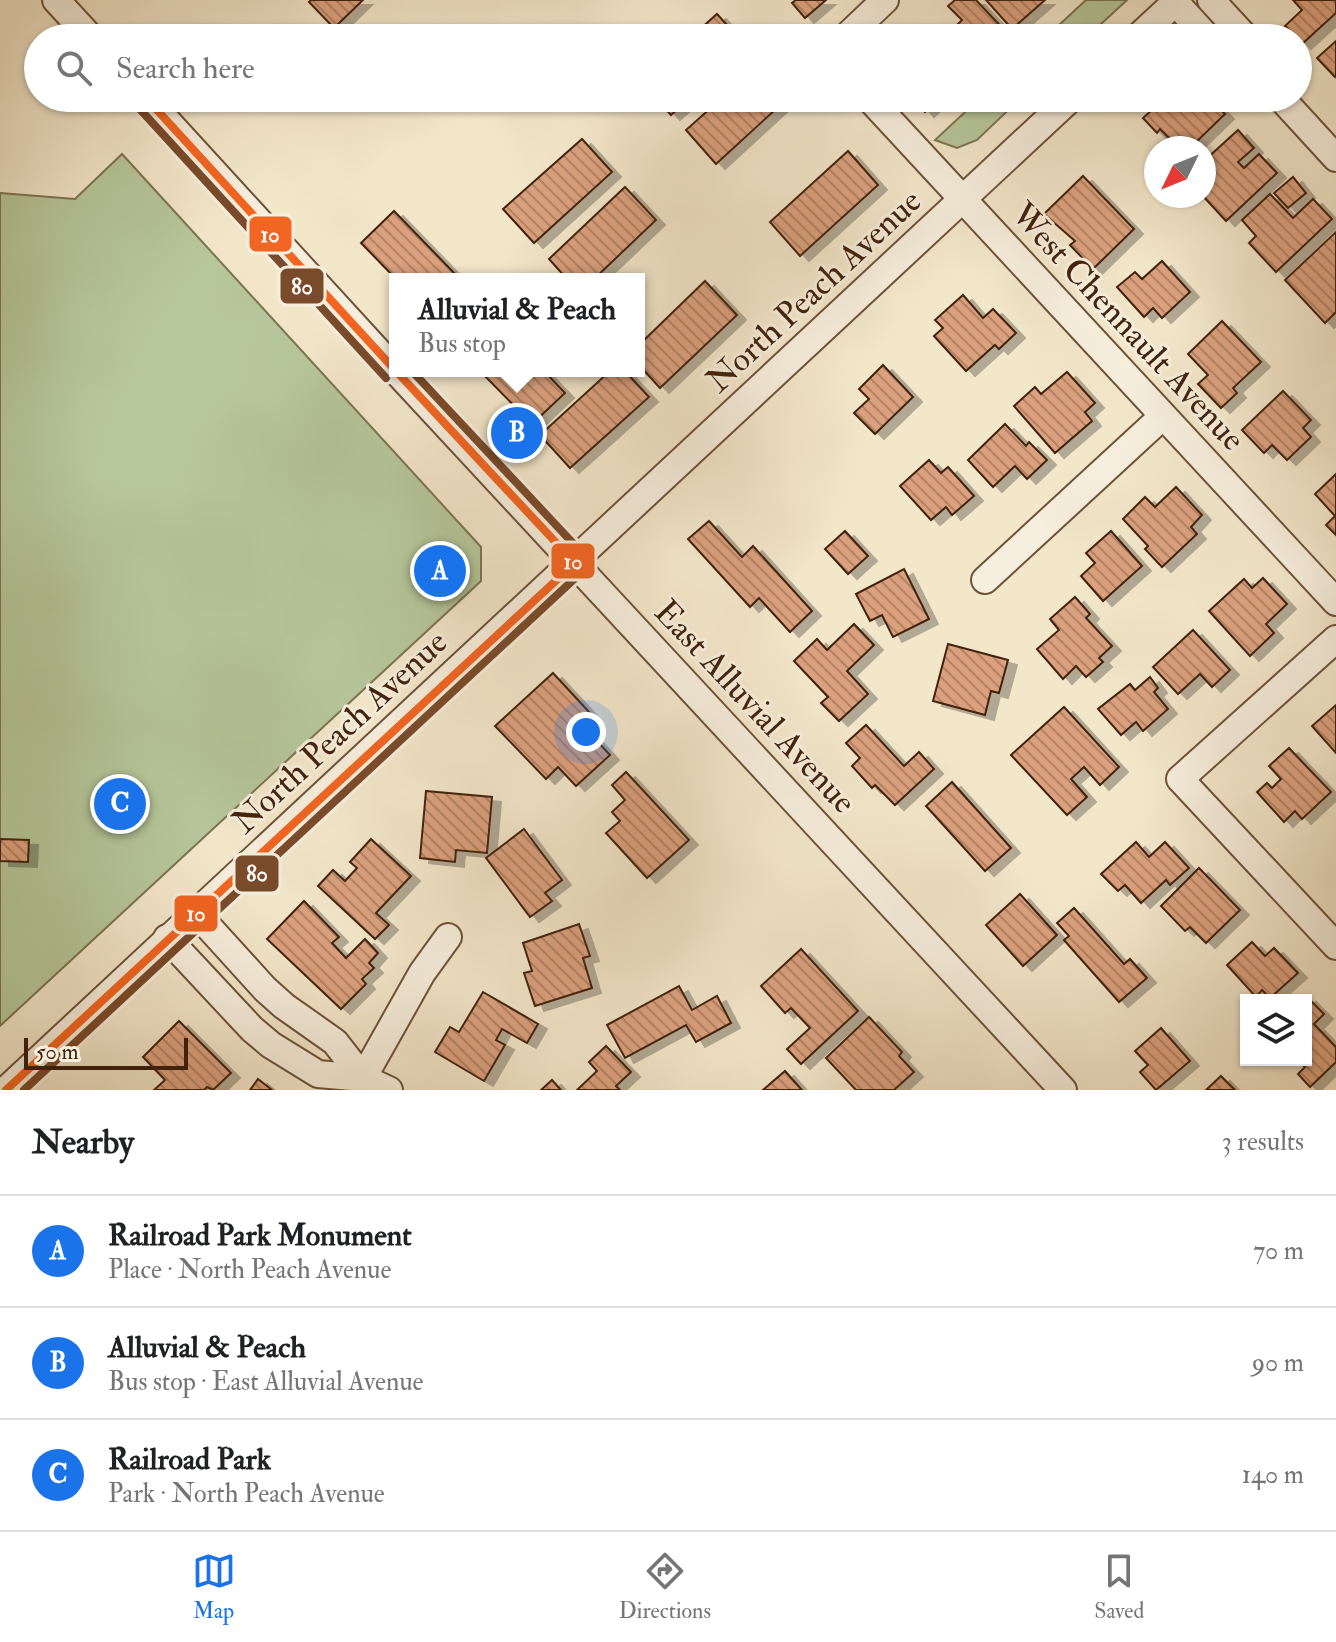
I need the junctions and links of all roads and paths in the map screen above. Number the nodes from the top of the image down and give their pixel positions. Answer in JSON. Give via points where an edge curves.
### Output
{"nodes":[{"id":1,"x":56,"y":0,"type":"edge"},
{"id":2,"x":885,"y":0,"type":"edge"},
{"id":3,"x":1211,"y":0,"type":"edge"},
{"id":4,"x":1177,"y":1,"type":"edge"},
{"id":5,"x":78,"y":24,"type":"edge"},
{"id":6,"x":860,"y":24,"type":"edge"},
{"id":7,"x":1152,"y":24,"type":"edge"},
{"id":8,"x":1196,"y":24,"type":"edge"},
{"id":9,"x":1233,"y":24,"type":"edge"},
{"id":10,"x":159,"y":112,"type":"edge"},
{"id":11,"x":882,"y":112,"type":"edge"},
{"id":12,"x":1056,"y":112,"type":"edge"},
{"id":13,"x":1294,"y":112,"type":"edge"},
{"id":14,"x":1336,"y":158,"type":"edge"},
{"id":15,"x":962,"y":199,"type":"junction"},
{"id":16,"x":389,"y":364,"type":"edge"},
{"id":17,"x":401,"y":377,"type":"edge"},
{"id":18,"x":1163,"y":416,"type":"junction"},
{"id":19,"x":575,"y":563,"type":"junction"},
{"id":20,"x":985,"y":580,"type":"dead end"},
{"id":21,"x":1336,"y":602,"type":"edge"},
{"id":22,"x":1336,"y":639,"type":"edge"},
{"id":23,"x":196,"y":913,"type":"junction"},
{"id":24,"x":448,"y":937,"type":"dead end"},
{"id":25,"x":167,"y":938,"type":"junction"},
{"id":26,"x":1336,"y":946,"type":"edge"},
{"id":27,"x":363,"y":1078,"type":"junction"},
{"id":28,"x":6,"y":1090,"type":"edge"},
{"id":29,"x":389,"y":1090,"type":"edge"},
{"id":30,"x":1063,"y":1090,"type":"edge"}],
"edges":[{"from":1,"to":5,"type":"street"},
{"from":2,"to":6,"type":"street"},
{"from":3,"to":9,"type":"street"},
{"from":4,"to":7,"type":"street"},
{"from":4,"to":8,"type":"street"},
{"from":10,"to":16,"type":"street","name":"East Alluvial Avenue"},
{"from":11,"to":15,"type":"street","name":"West Chennault Avenue"},
{"from":12,"to":15,"type":"street","name":"North Peach Avenue"},
{"from":13,"to":14,"type":"street"},
{"from":15,"to":18,"type":"street","name":"West Chennault Avenue"},
{"from":15,"to":19,"type":"street","name":"North Peach Avenue"},
{"from":17,"to":19,"type":"street","name":"East Alluvial Avenue"},
{"from":18,"to":20,"type":"street"},
{"from":18,"to":21,"type":"street","name":"West Chennault Avenue"},
{"from":19,"to":23,"type":"street","name":"North Peach Avenue"},
{"from":19,"to":30,"type":"street","name":"East Alluvial Avenue"},
{"from":22,"to":26,"type":"street","via":[[1180,779]]},
{"from":23,"to":25,"type":"street","name":"North Peach Avenue"},
{"from":23,"to":27,"type":"street","via":[[274,997],[335,1042]]},
{"from":24,"to":27,"type":"street"},
{"from":25,"to":27,"type":"street","via":[[271,1045],[318,1074]]},
{"from":25,"to":28,"type":"street","name":"North Peach Avenue"},
{"from":27,"to":29,"type":"street"}]}
